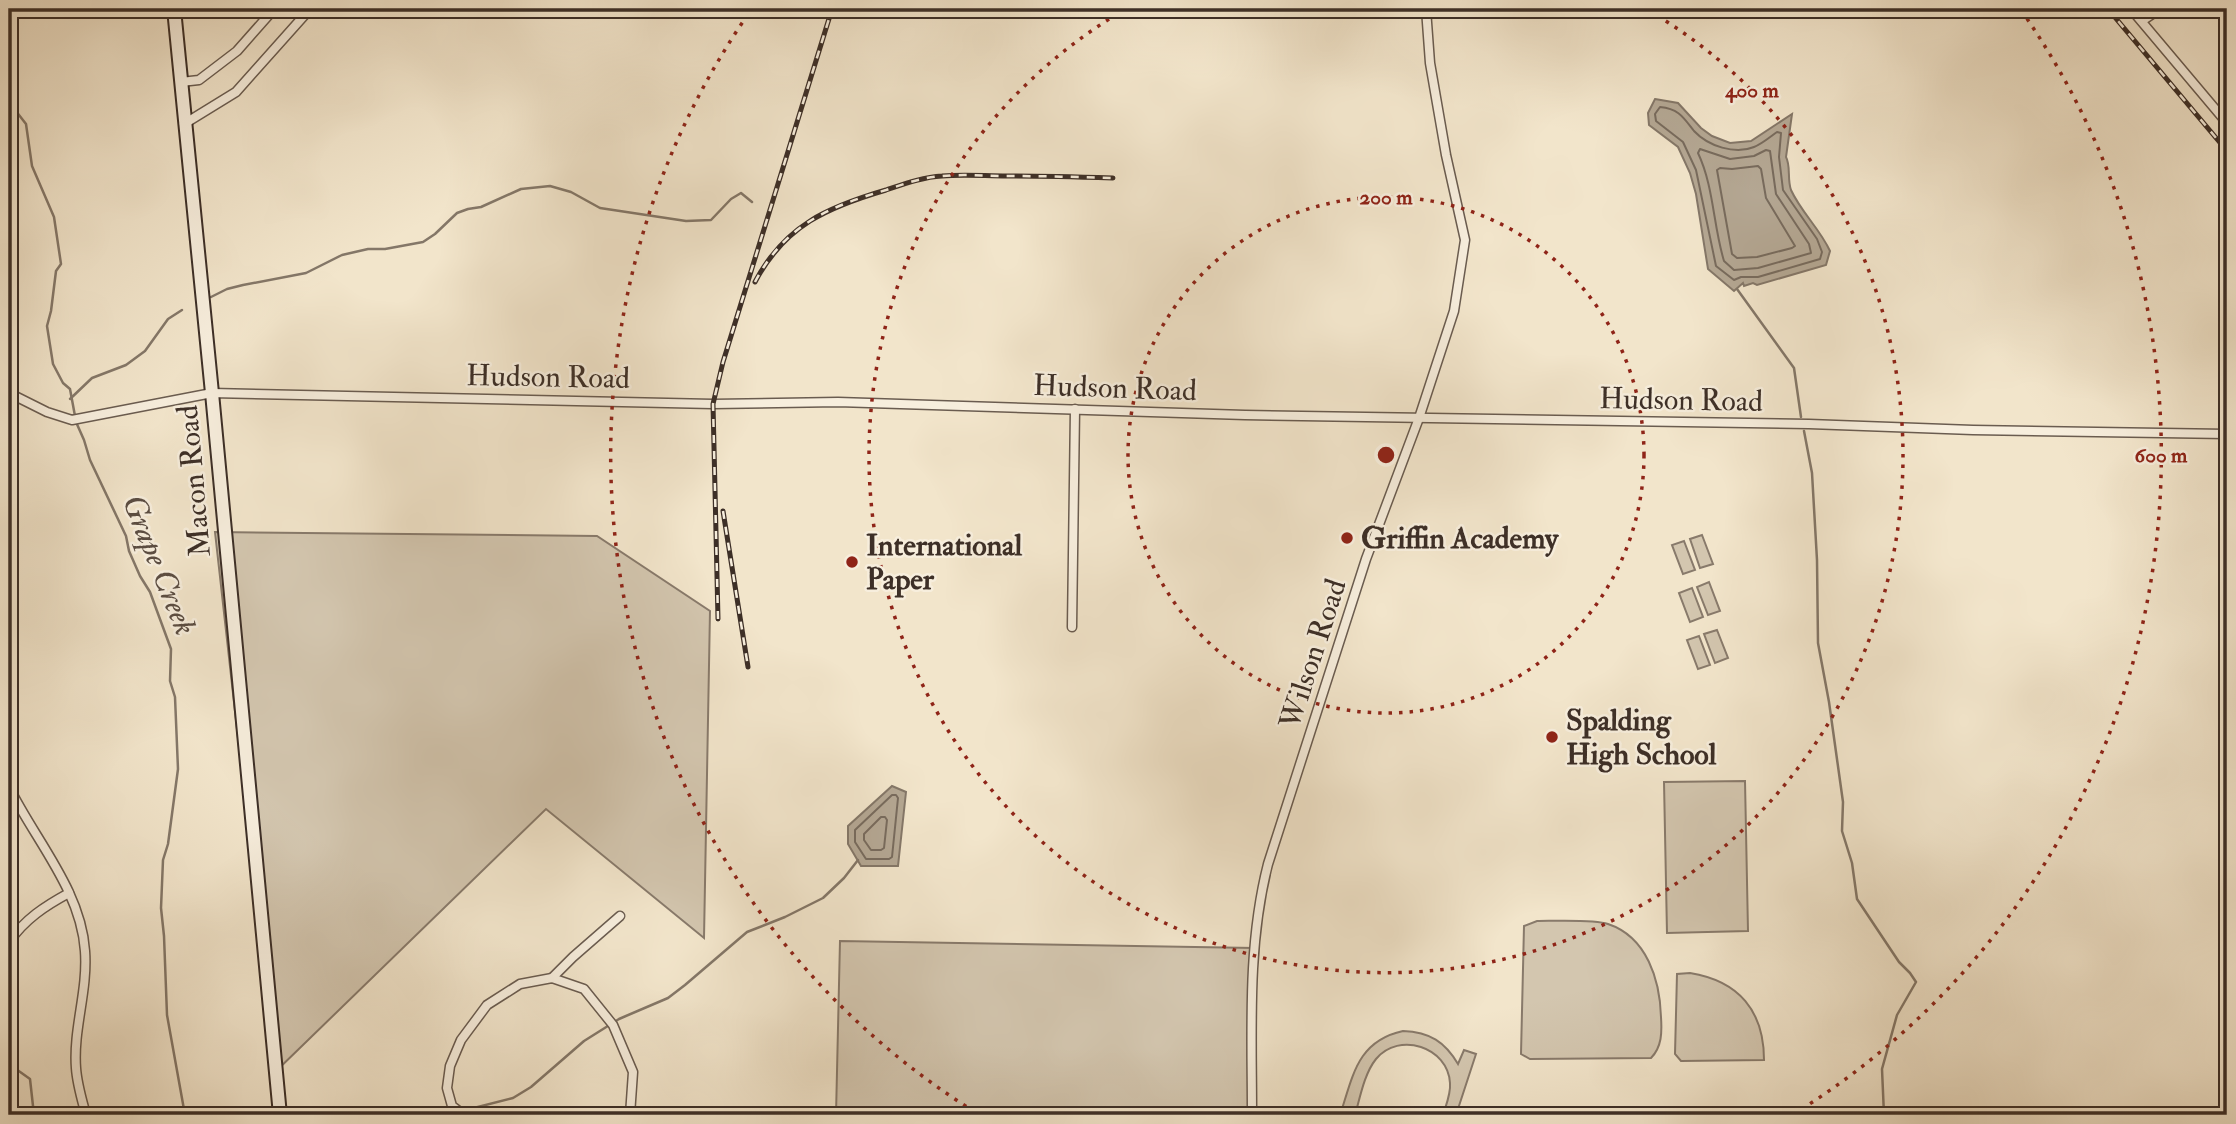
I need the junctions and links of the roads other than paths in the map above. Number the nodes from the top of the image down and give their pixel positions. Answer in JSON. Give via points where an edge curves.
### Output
{"nodes":[{"id":1,"x":174,"y":9,"type":"edge"},
{"id":2,"x":274,"y":9,"type":"edge"},
{"id":3,"x":310,"y":9,"type":"edge"},
{"id":4,"x":1426,"y":9,"type":"edge"},
{"id":5,"x":2131,"y":9,"type":"edge"},
{"id":6,"x":2160,"y":9,"type":"edge"},
{"id":7,"x":2142,"y":21,"type":"junction"},
{"id":8,"x":181,"y":82,"type":"junction"},
{"id":9,"x":2227,"y":123,"type":"edge"},
{"id":10,"x":184,"y":124,"type":"junction"},
{"id":11,"x":9,"y":393,"type":"edge"},
{"id":12,"x":212,"y":393,"type":"junction"},
{"id":13,"x":1075,"y":409,"type":"junction"},
{"id":14,"x":1419,"y":418,"type":"junction"},
{"id":15,"x":2227,"y":434,"type":"edge"},
{"id":16,"x":1072,"y":627,"type":"dead end"},
{"id":17,"x":9,"y":787,"type":"edge"},
{"id":18,"x":12,"y":800,"type":"edge"},
{"id":19,"x":69,"y":892,"type":"junction"},
{"id":20,"x":620,"y":916,"type":"dead end"},
{"id":21,"x":9,"y":942,"type":"edge"},
{"id":22,"x":552,"y":978,"type":"junction"},
{"id":23,"x":86,"y":1115,"type":"edge"},
{"id":24,"x":280,"y":1115,"type":"edge"},
{"id":25,"x":464,"y":1115,"type":"edge"},
{"id":26,"x":630,"y":1115,"type":"edge"},
{"id":27,"x":1252,"y":1115,"type":"edge"}],
"edges":[{"from":1,"to":8,"type":"main road","name":"Macon Road"},
{"from":2,"to":8,"type":"street","via":[[237,51],[199,80]]},
{"from":3,"to":10,"type":"street","via":[[236,92]]},
{"from":4,"to":14,"type":"street","name":"Wilson Road","via":[[1430,63],[1465,240],[1454,311]]},
{"from":5,"to":7,"type":"street"},
{"from":6,"to":7,"type":"street"},
{"from":7,"to":9,"type":"street"},
{"from":8,"to":10,"type":"main road","name":"Macon Road"},
{"from":10,"to":12,"type":"main road","name":"Macon Road"},
{"from":11,"to":12,"type":"street","name":"Hudson Road","via":[[72,420]]},
{"from":12,"to":13,"type":"street","name":"Hudson Road"},
{"from":12,"to":24,"type":"main road","name":"Macon Road"},
{"from":13,"to":14,"type":"street","name":"Hudson Road"},
{"from":13,"to":16,"type":"street"},
{"from":14,"to":15,"type":"street","name":"Hudson Road"},
{"from":14,"to":27,"type":"street","name":"Wilson Road","via":[[1366,559],[1260,896],[1252,963]]},
{"from":17,"to":18,"type":"street"},
{"from":18,"to":19,"type":"street"},
{"from":19,"to":21,"type":"street","via":[[37,911]]},
{"from":19,"to":23,"type":"street","via":[[79,915],[85,951],[76,1068]]},
{"from":20,"to":22,"type":"street"},
{"from":22,"to":25,"type":"street","via":[[520,984],[487,1005],[461,1040],[447,1088],[452,1107]]},
{"from":22,"to":26,"type":"street","via":[[584,989],[613,1025],[633,1072]]}]}
